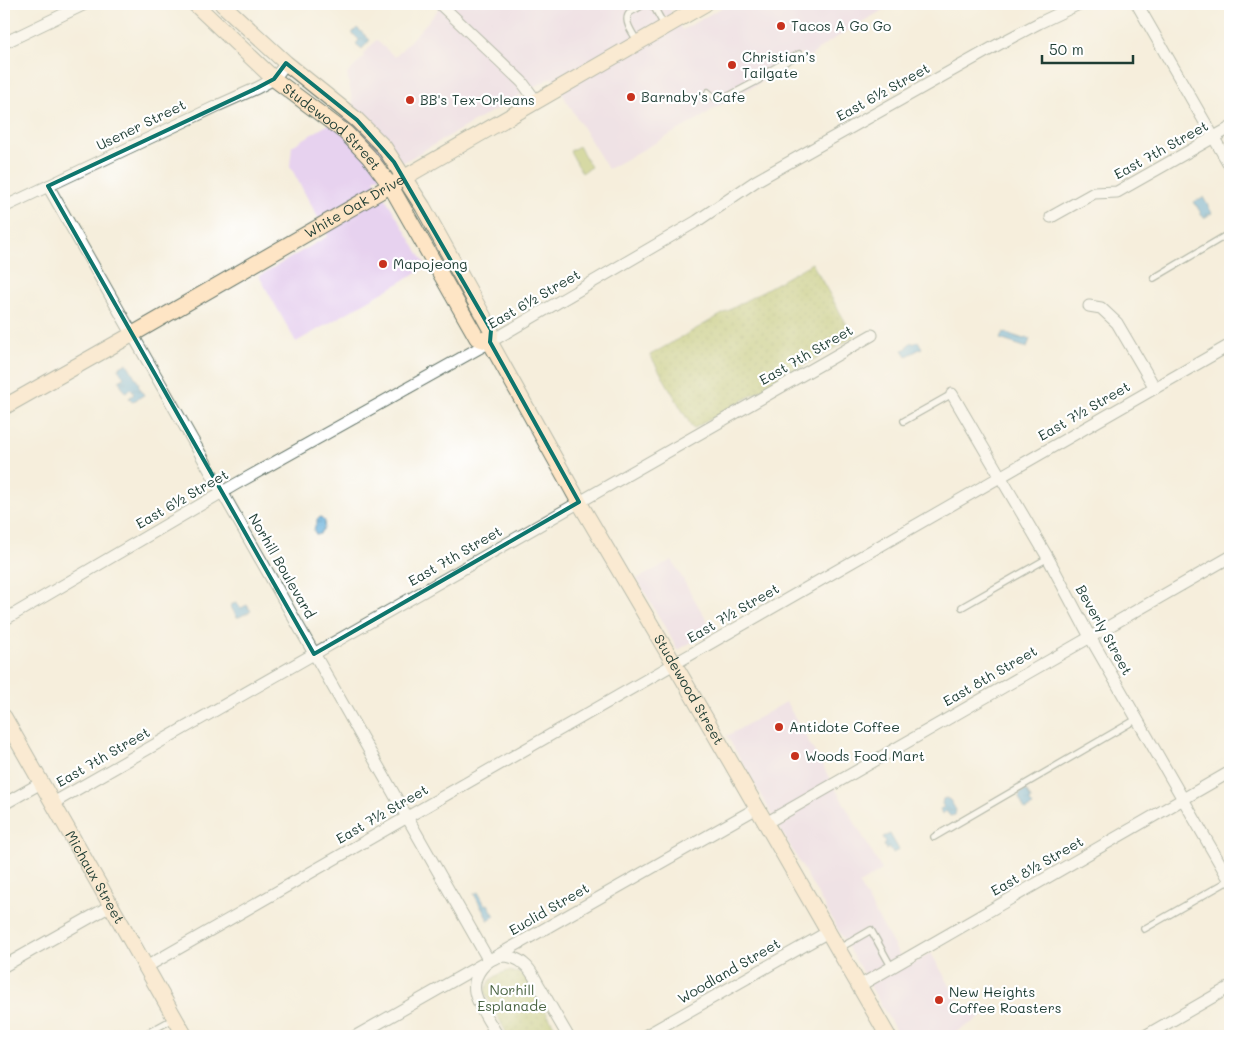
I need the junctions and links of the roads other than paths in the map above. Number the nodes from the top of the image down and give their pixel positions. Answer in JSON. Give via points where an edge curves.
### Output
{"nodes":[{"id":1,"x":85,"y":4,"type":"edge"},
{"id":2,"x":195,"y":4,"type":"edge"},
{"id":3,"x":222,"y":4,"type":"edge"},
{"id":4,"x":440,"y":4,"type":"edge"},
{"id":5,"x":706,"y":4,"type":"edge"},
{"id":6,"x":1079,"y":4,"type":"edge"},
{"id":7,"x":1137,"y":4,"type":"edge"},
{"id":8,"x":665,"y":27,"type":"junction"},
{"id":9,"x":638,"y":42,"type":"junction"},
{"id":10,"x":4,"y":43,"type":"edge"},
{"id":11,"x":799,"y":54,"type":"dead end"},
{"id":12,"x":286,"y":63,"type":"junction"},
{"id":13,"x":274,"y":79,"type":"junction"},
{"id":14,"x":708,"y":92,"type":"dead end"},
{"id":15,"x":536,"y":101,"type":"junction"},
{"id":16,"x":1230,"y":128,"type":"edge"},
{"id":17,"x":1214,"y":138,"type":"junction"},
{"id":18,"x":1230,"y":166,"type":"edge"},
{"id":19,"x":404,"y":177,"type":"junction"},
{"id":20,"x":390,"y":185,"type":"junction"},
{"id":21,"x":48,"y":186,"type":"junction"},
{"id":22,"x":4,"y":207,"type":"edge"},
{"id":23,"x":1051,"y":217,"type":"dead end"},
{"id":24,"x":1230,"y":233,"type":"edge"},
{"id":25,"x":1154,"y":278,"type":"dead end"},
{"id":26,"x":1089,"y":306,"type":"dead end"},
{"id":27,"x":133,"y":334,"type":"junction"},
{"id":28,"x":872,"y":335,"type":"dead end"},
{"id":29,"x":490,"y":342,"type":"junction"},
{"id":30,"x":1230,"y":345,"type":"edge"},
{"id":31,"x":1155,"y":388,"type":"junction"},
{"id":32,"x":952,"y":394,"type":"joint"},
{"id":33,"x":4,"y":407,"type":"edge"},
{"id":34,"x":904,"y":421,"type":"dead end"},
{"id":35,"x":1000,"y":476,"type":"junction"},
{"id":36,"x":222,"y":492,"type":"junction"},
{"id":37,"x":579,"y":502,"type":"junction"},
{"id":38,"x":1230,"y":557,"type":"edge"},
{"id":39,"x":1048,"y":558,"type":"junction"},
{"id":40,"x":962,"y":607,"type":"dead end"},
{"id":41,"x":4,"y":620,"type":"edge"},
{"id":42,"x":1090,"y":637,"type":"junction"},
{"id":43,"x":314,"y":654,"type":"junction"},
{"id":44,"x":675,"y":664,"type":"junction"},
{"id":45,"x":4,"y":718,"type":"edge"},
{"id":46,"x":1137,"y":719,"type":"junction"},
{"id":47,"x":1230,"y":772,"type":"edge"},
{"id":48,"x":41,"y":783,"type":"junction"},
{"id":49,"x":1183,"y":800,"type":"junction"},
{"id":50,"x":53,"y":803,"type":"junction"},
{"id":51,"x":4,"y":804,"type":"edge"},
{"id":52,"x":757,"y":808,"type":"junction"},
{"id":53,"x":407,"y":817,"type":"junction"},
{"id":54,"x":766,"y":823,"type":"junction"},
{"id":55,"x":934,"y":836,"type":"dead end"},
{"id":56,"x":1230,"y":880,"type":"edge"},
{"id":57,"x":112,"y":905,"type":"junction"},
{"id":58,"x":1144,"y":929,"type":"dead end"},
{"id":59,"x":828,"y":932,"type":"junction"},
{"id":60,"x":838,"y":949,"type":"junction"},
{"id":61,"x":489,"y":961,"type":"junction"},
{"id":62,"x":4,"y":966,"type":"edge"},
{"id":63,"x":146,"y":966,"type":"junction"},
{"id":64,"x":892,"y":968,"type":"junction"},
{"id":65,"x":859,"y":986,"type":"junction"},
{"id":66,"x":1230,"y":987,"type":"edge"},
{"id":67,"x":175,"y":1018,"type":"junction"},
{"id":68,"x":142,"y":1036,"type":"edge"},
{"id":69,"x":185,"y":1036,"type":"edge"},
{"id":70,"x":356,"y":1036,"type":"edge"},
{"id":71,"x":498,"y":1036,"type":"edge"},
{"id":72,"x":568,"y":1036,"type":"edge"},
{"id":73,"x":645,"y":1036,"type":"edge"},
{"id":74,"x":888,"y":1036,"type":"edge"},
{"id":75,"x":1144,"y":1036,"type":"edge"}],
"edges":[{"from":1,"to":10,"type":"street"},
{"from":2,"to":13,"type":"main road","name":"Studewood Street"},
{"from":3,"to":12,"type":"main road","name":"Studewood Street"},
{"from":4,"to":15,"type":"street","via":[[522,82]]},
{"from":5,"to":8,"type":"main road","name":"White Oak Drive"},
{"from":6,"to":29,"type":"street","name":"East 6½ Street","via":[[1016,35],[810,150],[697,221]]},
{"from":7,"to":17,"type":"street"},
{"from":8,"to":9,"type":"main road","name":"White Oak Drive"},
{"from":8,"to":9,"type":"lane","via":[[652,5],[644,4],[627,17],[627,24]]},
{"from":9,"to":15,"type":"main road","name":"White Oak Drive"},
{"from":11,"to":14,"type":"lane","via":[[723,99],[716,99]]},
{"from":12,"to":13,"type":"street","name":"Usener Street"},
{"from":12,"to":19,"type":"main road","name":"Studewood Street","via":[[357,120],[384,147]]},
{"from":13,"to":20,"type":"main road","name":"Studewood Street","via":[[346,133]]},
{"from":13,"to":21,"type":"street","name":"Usener Street"},
{"from":15,"to":19,"type":"main road","name":"White Oak Drive"},
{"from":16,"to":17,"type":"street","name":"East 7th Street"},
{"from":17,"to":18,"type":"street"},
{"from":17,"to":23,"type":"street","name":"East 7th Street","via":[[1117,192],[1094,193]]},
{"from":19,"to":20,"type":"main road","name":"White Oak Drive"},
{"from":19,"to":29,"type":"main road","name":"Studewood Street","via":[[492,330]]},
{"from":20,"to":27,"type":"main road","name":"White Oak Drive"},
{"from":20,"to":29,"type":"main road","name":"Studewood Street","via":[[477,338]]},
{"from":21,"to":22,"type":"street","name":"Usener Street"},
{"from":21,"to":27,"type":"street","name":"Norhill Boulevard"},
{"from":24,"to":25,"type":"lane"},
{"from":26,"to":31,"type":"street","via":[[1101,308],[1117,323]]},
{"from":27,"to":33,"type":"main road","name":"White Oak Drive"},
{"from":27,"to":36,"type":"street","name":"Norhill Boulevard"},
{"from":28,"to":37,"type":"street","name":"East 7th Street"},
{"from":29,"to":36,"type":"street","name":"East 6½ Street"},
{"from":29,"to":37,"type":"main road","name":"Studewood Street"},
{"from":30,"to":31,"type":"street","name":"East 7½ Street"},
{"from":31,"to":35,"type":"street","name":"East 7½ Street"},
{"from":32,"to":34,"type":"lane"},
{"from":32,"to":35,"type":"street","name":"Beverly Street"},
{"from":35,"to":39,"type":"street","name":"Beverly Street"},
{"from":35,"to":44,"type":"street","name":"East 7½ Street"},
{"from":36,"to":41,"type":"street","name":"East 6½ Street"},
{"from":36,"to":43,"type":"street","name":"Norhill Boulevard"},
{"from":37,"to":43,"type":"street","name":"East 7th Street"},
{"from":37,"to":44,"type":"main road","name":"Studewood Street"},
{"from":38,"to":42,"type":"street","name":"East 8th Street"},
{"from":39,"to":40,"type":"lane"},
{"from":39,"to":42,"type":"street","name":"Beverly Street"},
{"from":42,"to":46,"type":"street","name":"Beverly Street"},
{"from":42,"to":54,"type":"street","name":"East 8th Street"},
{"from":43,"to":50,"type":"street","name":"East 7th Street"},
{"from":43,"to":53,"type":"street","name":"Norhill Boulevard"},
{"from":44,"to":52,"type":"main road","name":"Studewood Street"},
{"from":44,"to":53,"type":"street","name":"East 7½ Street"},
{"from":45,"to":48,"type":"main road","name":"Michaux Street"},
{"from":46,"to":49,"type":"street","name":"Beverly Street"},
{"from":46,"to":55,"type":"lane"},
{"from":47,"to":49,"type":"street","name":"East 8½ Street"},
{"from":48,"to":50,"type":"main road","name":"Michaux Street"},
{"from":48,"to":51,"type":"street"},
{"from":49,"to":56,"type":"street","name":"Beverly Street"},
{"from":49,"to":64,"type":"street","name":"East 8½ Street"},
{"from":50,"to":57,"type":"main road","name":"Michaux Street"},
{"from":52,"to":54,"type":"main road","name":"Studewood Street"},
{"from":52,"to":61,"type":"street","name":"Euclid Street"},
{"from":53,"to":61,"type":"street","name":"Norhill Boulevard"},
{"from":53,"to":63,"type":"street","name":"East 7½ Street"},
{"from":54,"to":59,"type":"main road","name":"Studewood Street"},
{"from":56,"to":58,"type":"lane"},
{"from":57,"to":62,"type":"street"},
{"from":57,"to":63,"type":"main road","name":"Michaux Street"},
{"from":59,"to":60,"type":"main road","name":"Studewood Street"},
{"from":59,"to":73,"type":"street","name":"Woodland Street"},
{"from":60,"to":64,"type":"lane","via":[[870,930]]},
{"from":60,"to":65,"type":"main road","name":"Studewood Street"},
{"from":61,"to":70,"type":"street","name":"Euclid Street"},
{"from":61,"to":71,"type":"street","via":[[479,971],[475,992]]},
{"from":61,"to":72,"type":"street","via":[[503,956],[526,965]]},
{"from":63,"to":67,"type":"main road","name":"Michaux Street"},
{"from":64,"to":65,"type":"street","name":"East 8½ Street"},
{"from":65,"to":74,"type":"main road","name":"Studewood Street"},
{"from":66,"to":75,"type":"street"},
{"from":67,"to":68,"type":"lane"},
{"from":67,"to":69,"type":"main road","name":"Michaux Street"}]}
